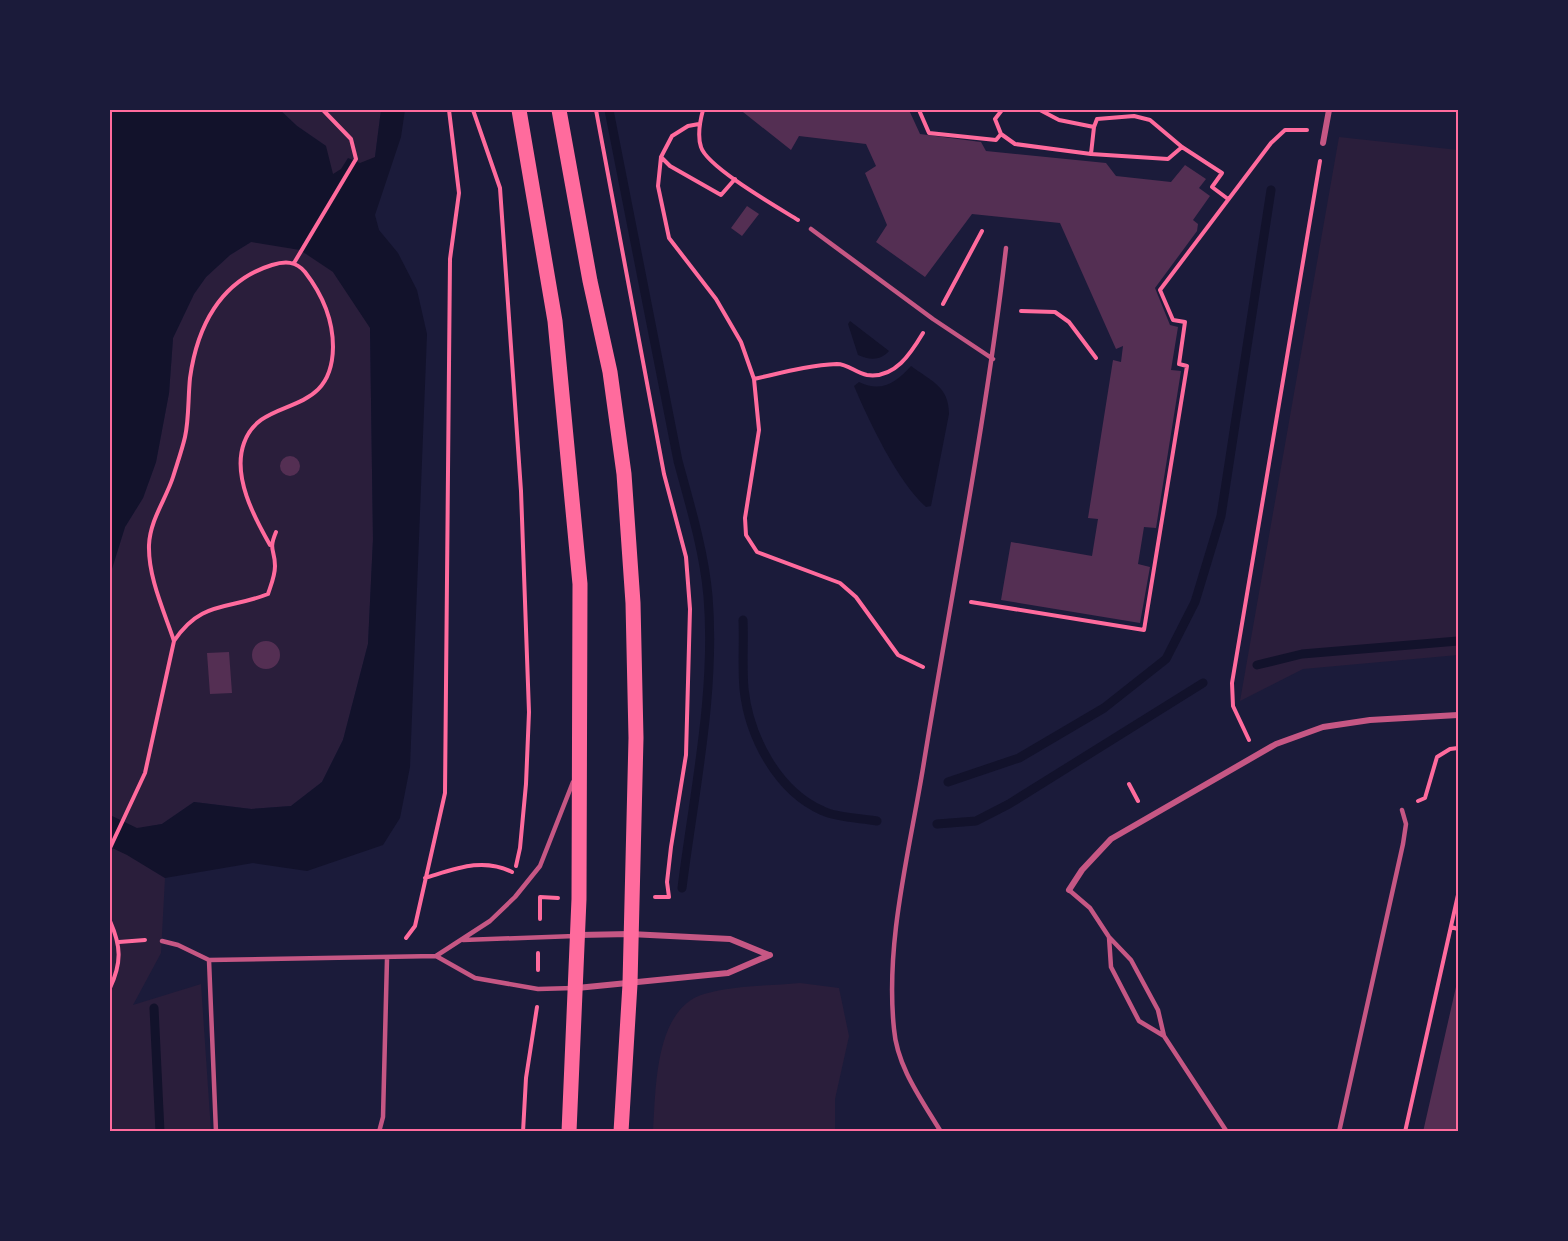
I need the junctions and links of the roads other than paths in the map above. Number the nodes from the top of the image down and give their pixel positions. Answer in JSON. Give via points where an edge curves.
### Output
{"nodes":[{"id":1,"x":519,"y":110,"type":"edge"},
{"id":2,"x":559,"y":110,"type":"edge"},
{"id":3,"x":1329,"y":110,"type":"edge"},
{"id":4,"x":1323,"y":142,"type":"road end"},
{"id":5,"x":811,"y":229,"type":"road end"},
{"id":6,"x":1006,"y":248,"type":"dead end"},
{"id":7,"x":993,"y":359,"type":"junction"},
{"id":8,"x":1458,"y":715,"type":"edge"},
{"id":9,"x":581,"y":764,"type":"junction"},
{"id":10,"x":1402,"y":810,"type":"road end"},
{"id":11,"x":1069,"y":890,"type":"joint"},
{"id":12,"x":630,"y":934,"type":"junction"},
{"id":13,"x":578,"y":936,"type":"junction"},
{"id":14,"x":1109,"y":937,"type":"junction"},
{"id":15,"x":461,"y":940,"type":"junction"},
{"id":16,"x":162,"y":941,"type":"road end"},
{"id":17,"x":436,"y":957,"type":"junction"},
{"id":18,"x":387,"y":959,"type":"junction"},
{"id":19,"x":209,"y":960,"type":"junction"},
{"id":20,"x":630,"y":984,"type":"junction"},
{"id":21,"x":576,"y":988,"type":"junction"},
{"id":22,"x":1164,"y":1036,"type":"junction"},
{"id":23,"x":216,"y":1131,"type":"edge"},
{"id":24,"x":379,"y":1131,"type":"edge"},
{"id":25,"x":569,"y":1131,"type":"edge"},
{"id":26,"x":621,"y":1131,"type":"edge"},
{"id":27,"x":941,"y":1131,"type":"edge"},
{"id":28,"x":1227,"y":1131,"type":"edge"},
{"id":29,"x":1339,"y":1131,"type":"edge"}],
"edges":[{"from":1,"to":9,"type":"main road","via":[[551,299],[565,414],[580,584]]},
{"from":2,"to":12,"type":"main road","via":[[610,372],[624,474],[633,603],[635,715]]},
{"from":3,"to":4,"type":"street"},
{"from":5,"to":7,"type":"lane"},
{"from":6,"to":7,"type":"lane"},
{"from":7,"to":27,"type":"lane","via":[[938,674],[892,973],[897,1047],[903,1067]]},
{"from":8,"to":11,"type":"street","via":[[1370,720],[1323,728],[1276,744],[1111,839]]},
{"from":9,"to":13,"type":"main road"},
{"from":9,"to":15,"type":"lane","via":[[540,866],[490,921]]},
{"from":10,"to":29,"type":"lane","via":[[1406,824],[1403,844]]},
{"from":11,"to":14,"type":"lane","via":[[1090,908]]},
{"from":12,"to":13,"type":"street"},
{"from":12,"to":20,"type":"main road"},
{"from":12,"to":20,"type":"street","via":[[730,939],[770,955],[728,973]]},
{"from":13,"to":15,"type":"lane"},
{"from":13,"to":21,"type":"main road"},
{"from":14,"to":22,"type":"lane","via":[[1131,960],[1158,1010]]},
{"from":14,"to":22,"type":"lane","via":[[1111,967],[1139,1021]]},
{"from":15,"to":17,"type":"lane"},
{"from":16,"to":19,"type":"lane"},
{"from":17,"to":18,"type":"lane"},
{"from":17,"to":21,"type":"lane","via":[[475,978],[537,989]]},
{"from":18,"to":19,"type":"lane"},
{"from":18,"to":24,"type":"lane","via":[[383,1117]]},
{"from":19,"to":23,"type":"lane"},
{"from":20,"to":21,"type":"street"},
{"from":20,"to":26,"type":"main road"},
{"from":21,"to":25,"type":"main road"},
{"from":22,"to":28,"type":"lane"}]}
